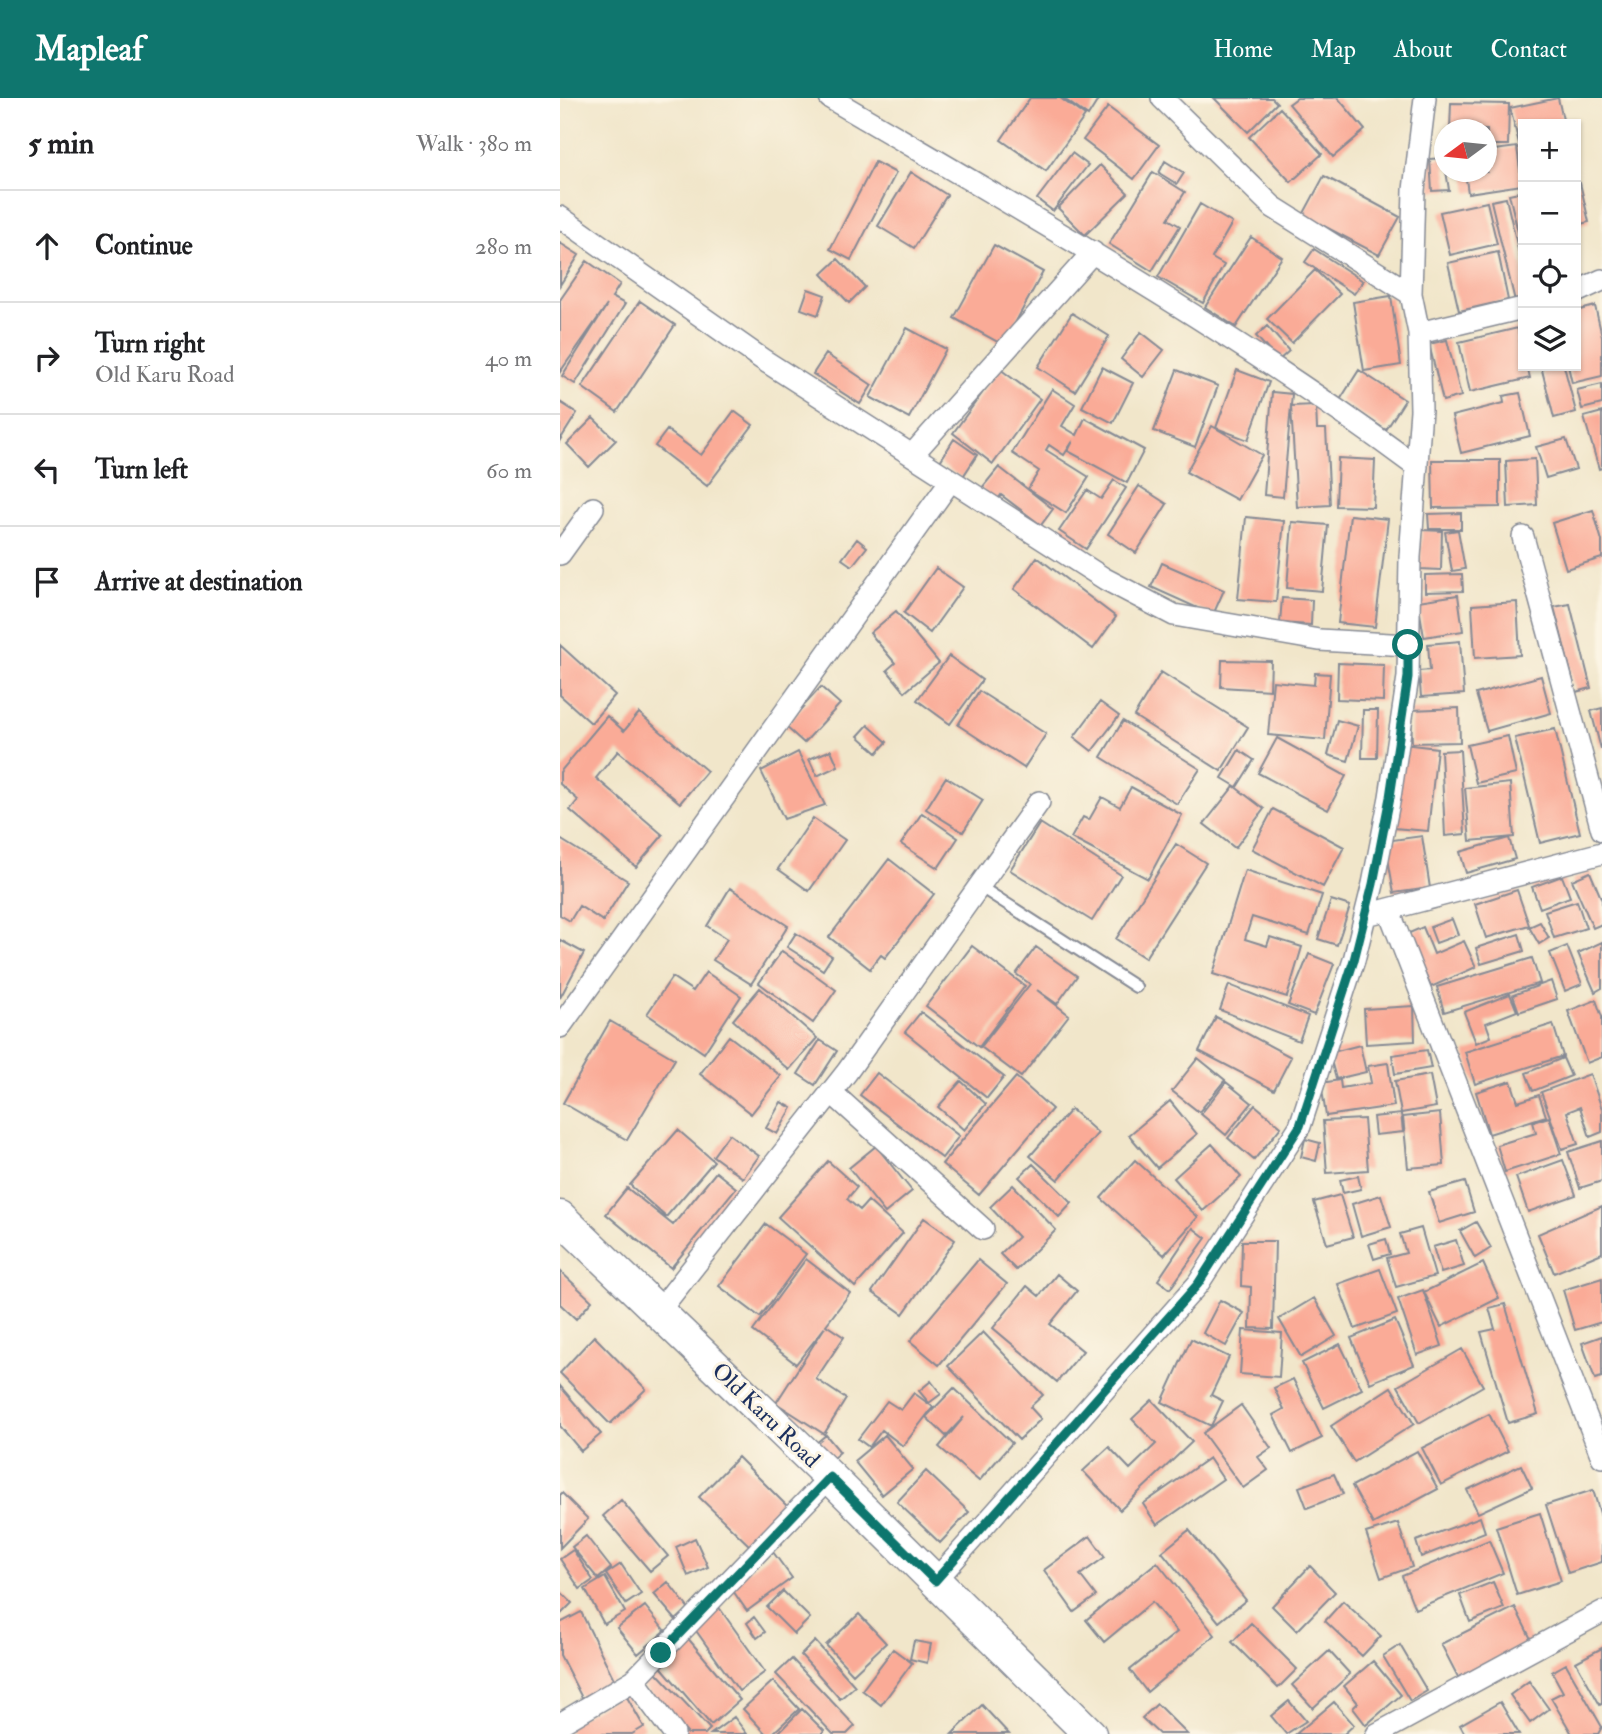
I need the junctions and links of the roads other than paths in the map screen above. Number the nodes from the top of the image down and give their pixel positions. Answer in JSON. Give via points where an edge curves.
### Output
{"nodes":[{"id":1,"x":830,"y":98,"type":"edge"},
{"id":2,"x":1162,"y":98,"type":"edge"},
{"id":3,"x":1426,"y":98,"type":"edge"},
{"id":4,"x":560,"y":217,"type":"edge"},
{"id":5,"x":1093,"y":252,"type":"junction"},
{"id":6,"x":1602,"y":280,"type":"edge"},
{"id":7,"x":1581,"y":290,"type":"edge"},
{"id":8,"x":1411,"y":294,"type":"junction"},
{"id":9,"x":1518,"y":309,"type":"edge"},
{"id":10,"x":1419,"y":333,"type":"junction"},
{"id":11,"x":912,"y":455,"type":"junction"},
{"id":12,"x":1417,"y":467,"type":"junction"},
{"id":13,"x":951,"y":480,"type":"junction"},
{"id":14,"x":593,"y":508,"type":"dead end"},
{"id":15,"x":1523,"y":537,"type":"dead end"},
{"id":16,"x":560,"y":554,"type":"edge"},
{"id":17,"x":1408,"y":645,"type":"junction"},
{"id":18,"x":1039,"y":802,"type":"dead end"},
{"id":19,"x":1602,"y":830,"type":"edge"},
{"id":20,"x":1602,"y":853,"type":"edge"},
{"id":21,"x":979,"y":886,"type":"junction"},
{"id":22,"x":1389,"y":911,"type":"junction"},
{"id":23,"x":1365,"y":914,"type":"junction"},
{"id":24,"x":1136,"y":987,"type":"dead end"},
{"id":25,"x":560,"y":1027,"type":"edge"},
{"id":26,"x":831,"y":1092,"type":"junction"},
{"id":27,"x":560,"y":1217,"type":"edge"},
{"id":28,"x":983,"y":1229,"type":"dead end"},
{"id":29,"x":658,"y":1312,"type":"junction"},
{"id":30,"x":1602,"y":1457,"type":"edge"},
{"id":31,"x":830,"y":1477,"type":"junction"},
{"id":32,"x":935,"y":1581,"type":"junction"},
{"id":33,"x":1602,"y":1612,"type":"edge"},
{"id":34,"x":634,"y":1680,"type":"junction"},
{"id":35,"x":560,"y":1724,"type":"edge"},
{"id":36,"x":674,"y":1734,"type":"edge"},
{"id":37,"x":1090,"y":1734,"type":"edge"},
{"id":38,"x":1377,"y":1734,"type":"edge"}],
"edges":[{"from":1,"to":5,"type":"street"},
{"from":2,"to":8,"type":"street","via":[[1273,206]]},
{"from":3,"to":8,"type":"street","via":[[1414,190]]},
{"from":4,"to":11,"type":"street","via":[[762,359]]},
{"from":5,"to":11,"type":"street"},
{"from":5,"to":12,"type":"street","via":[[1328,401]]},
{"from":6,"to":7,"type":"street"},
{"from":8,"to":10,"type":"street"},
{"from":9,"to":10,"type":"street"},
{"from":10,"to":12,"type":"street"},
{"from":11,"to":13,"type":"street"},
{"from":12,"to":17,"type":"street"},
{"from":13,"to":17,"type":"street","via":[[1105,579],[1174,615],[1320,640]]},
{"from":13,"to":25,"type":"street"},
{"from":14,"to":16,"type":"street"},
{"from":15,"to":19,"type":"street"},
{"from":17,"to":23,"type":"street","via":[[1408,677],[1390,797]]},
{"from":18,"to":21,"type":"street"},
{"from":20,"to":22,"type":"street"},
{"from":21,"to":24,"type":"lane"},
{"from":21,"to":26,"type":"street"},
{"from":22,"to":23,"type":"street"},
{"from":22,"to":30,"type":"street"},
{"from":23,"to":32,"type":"street","via":[[1300,1126],[1258,1193],[1198,1284]]},
{"from":26,"to":28,"type":"street"},
{"from":26,"to":29,"type":"street"},
{"from":27,"to":29,"type":"main road","name":"Old Karu Road"},
{"from":29,"to":31,"type":"main road","name":"Old Karu Road"},
{"from":31,"to":32,"type":"main road","name":"Old Karu Road"},
{"from":31,"to":34,"type":"street"},
{"from":32,"to":37,"type":"main road","name":"Old Karu Road"},
{"from":33,"to":38,"type":"street"},
{"from":34,"to":35,"type":"street"},
{"from":34,"to":36,"type":"street"}]}
